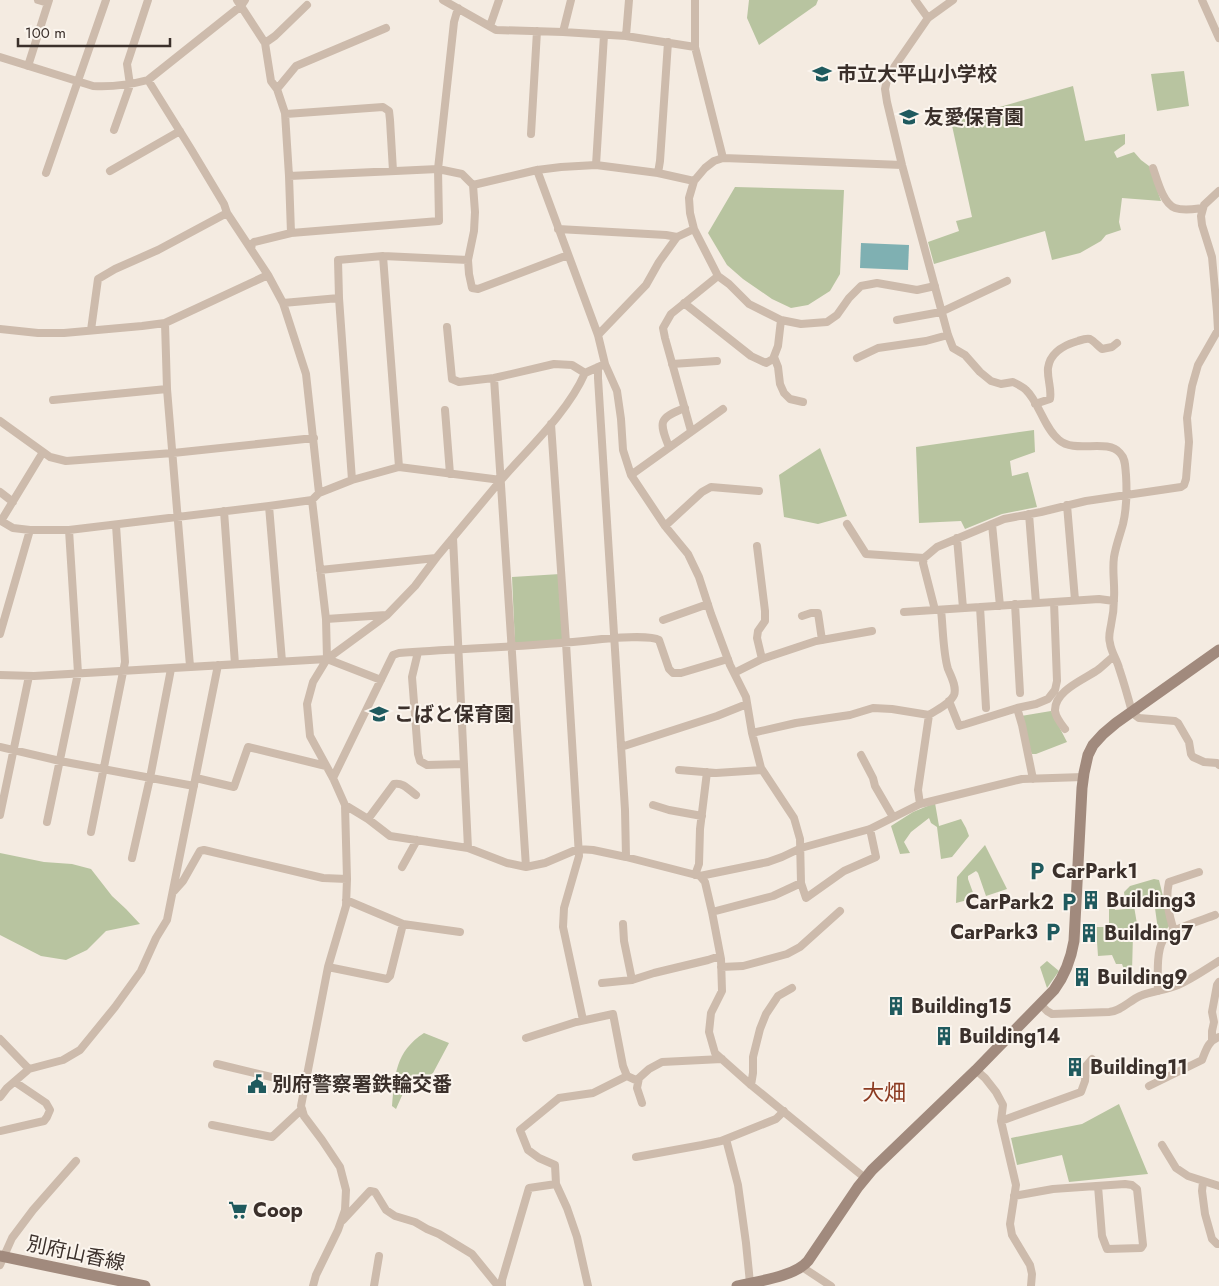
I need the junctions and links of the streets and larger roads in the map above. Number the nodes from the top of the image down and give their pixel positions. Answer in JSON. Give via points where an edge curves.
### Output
{"nodes":[{"id":1,"x":38,"y":0,"type":"edge"},
{"id":2,"x":106,"y":0,"type":"edge"},
{"id":3,"x":148,"y":0,"type":"edge"},
{"id":4,"x":443,"y":0,"type":"edge"},
{"id":5,"x":499,"y":0,"type":"edge"},
{"id":6,"x":571,"y":0,"type":"edge"},
{"id":7,"x":629,"y":0,"type":"edge"},
{"id":8,"x":695,"y":0,"type":"edge"},
{"id":9,"x":914,"y":0,"type":"edge"},
{"id":10,"x":953,"y":0,"type":"edge"},
{"id":11,"x":1202,"y":0,"type":"edge"},
{"id":12,"x":49,"y":2,"type":"edge"},
{"id":13,"x":241,"y":2,"type":"edge"},
{"id":14,"x":307,"y":5,"type":"dead end"},
{"id":15,"x":458,"y":8,"type":"junction"},
{"id":16,"x":928,"y":18,"type":"junction"},
{"id":17,"x":490,"y":26,"type":"junction"},
{"id":18,"x":386,"y":28,"type":"dead end"},
{"id":19,"x":537,"y":31,"type":"junction"},
{"id":20,"x":563,"y":32,"type":"junction"},
{"id":21,"x":604,"y":35,"type":"junction"},
{"id":22,"x":626,"y":36,"type":"junction"},
{"id":23,"x":1219,"y":38,"type":"edge"},
{"id":24,"x":668,"y":42,"type":"junction"},
{"id":25,"x":265,"y":43,"type":"junction"},
{"id":26,"x":695,"y":47,"type":"junction"},
{"id":27,"x":0,"y":58,"type":"edge"},
{"id":28,"x":28,"y":66,"type":"junction"},
{"id":29,"x":148,"y":80,"type":"junction"},
{"id":30,"x":78,"y":81,"type":"junction"},
{"id":31,"x":130,"y":85,"type":"junction"},
{"id":32,"x":277,"y":89,"type":"junction"},
{"id":33,"x":286,"y":114,"type":"junction"},
{"id":34,"x":114,"y":130,"type":"dead end"},
{"id":35,"x":180,"y":131,"type":"junction"},
{"id":36,"x":531,"y":134,"type":"dead end"},
{"id":37,"x":723,"y":158,"type":"junction"},
{"id":38,"x":596,"y":165,"type":"junction"},
{"id":39,"x":902,"y":165,"type":"junction"},
{"id":40,"x":1153,"y":168,"type":"dead end"},
{"id":41,"x":438,"y":169,"type":"junction"},
{"id":42,"x":537,"y":170,"type":"junction"},
{"id":43,"x":110,"y":171,"type":"dead end"},
{"id":44,"x":393,"y":171,"type":"junction"},
{"id":45,"x":46,"y":173,"type":"dead end"},
{"id":46,"x":658,"y":173,"type":"junction"},
{"id":47,"x":289,"y":176,"type":"junction"},
{"id":48,"x":694,"y":181,"type":"junction"},
{"id":49,"x":473,"y":185,"type":"junction"},
{"id":50,"x":1219,"y":191,"type":"edge"},
{"id":51,"x":1203,"y":208,"type":"junction"},
{"id":52,"x":227,"y":213,"type":"junction"},
{"id":53,"x":694,"y":228,"type":"junction"},
{"id":54,"x":558,"y":229,"type":"junction"},
{"id":55,"x":291,"y":232,"type":"junction"},
{"id":56,"x":677,"y":237,"type":"junction"},
{"id":57,"x":251,"y":249,"type":"junction"},
{"id":58,"x":568,"y":255,"type":"junction"},
{"id":59,"x":383,"y":256,"type":"junction"},
{"id":60,"x":468,"y":260,"type":"junction"},
{"id":61,"x":268,"y":275,"type":"junction"},
{"id":62,"x":718,"y":276,"type":"junction"},
{"id":63,"x":1007,"y":281,"type":"dead end"},
{"id":64,"x":935,"y":286,"type":"junction"},
{"id":65,"x":339,"y":298,"type":"junction"},
{"id":66,"x":684,"y":303,"type":"junction"},
{"id":67,"x":283,"y":304,"type":"junction"},
{"id":68,"x":941,"y":312,"type":"junction"},
{"id":69,"x":781,"y":320,"type":"junction"},
{"id":70,"x":897,"y":320,"type":"dead end"},
{"id":71,"x":165,"y":323,"type":"junction"},
{"id":72,"x":446,"y":327,"type":"dead end"},
{"id":73,"x":0,"y":329,"type":"edge"},
{"id":74,"x":91,"y":330,"type":"junction"},
{"id":75,"x":1218,"y":330,"type":"edge"},
{"id":76,"x":598,"y":335,"type":"junction"},
{"id":77,"x":948,"y":335,"type":"junction"},
{"id":78,"x":1117,"y":343,"type":"dead end"},
{"id":79,"x":774,"y":357,"type":"junction"},
{"id":80,"x":858,"y":358,"type":"dead end"},
{"id":81,"x":717,"y":361,"type":"dead end"},
{"id":82,"x":672,"y":364,"type":"junction"},
{"id":83,"x":602,"y":365,"type":"junction"},
{"id":84,"x":585,"y":373,"type":"junction"},
{"id":85,"x":494,"y":378,"type":"junction"},
{"id":86,"x":167,"y":388,"type":"junction"},
{"id":87,"x":53,"y":400,"type":"dead end"},
{"id":88,"x":803,"y":402,"type":"dead end"},
{"id":89,"x":1035,"y":404,"type":"junction"},
{"id":90,"x":685,"y":408,"type":"junction"},
{"id":91,"x":723,"y":409,"type":"dead end"},
{"id":92,"x":445,"y":410,"type":"dead end"},
{"id":93,"x":0,"y":421,"type":"edge"},
{"id":94,"x":551,"y":424,"type":"junction"},
{"id":95,"x":691,"y":431,"type":"junction"},
{"id":96,"x":314,"y":438,"type":"junction"},
{"id":97,"x":669,"y":447,"type":"junction"},
{"id":98,"x":43,"y":452,"type":"junction"},
{"id":99,"x":173,"y":453,"type":"junction"},
{"id":100,"x":399,"y":467,"type":"junction"},
{"id":101,"x":450,"y":474,"type":"junction"},
{"id":102,"x":630,"y":475,"type":"junction"},
{"id":103,"x":352,"y":480,"type":"junction"},
{"id":104,"x":501,"y":480,"type":"junction"},
{"id":105,"x":760,"y":491,"type":"dead end"},
{"id":106,"x":0,"y":492,"type":"edge"},
{"id":107,"x":319,"y":493,"type":"junction"},
{"id":108,"x":1127,"y":495,"type":"junction"},
{"id":109,"x":312,"y":500,"type":"junction"},
{"id":110,"x":13,"y":502,"type":"junction"},
{"id":111,"x":1067,"y":505,"type":"junction"},
{"id":112,"x":269,"y":506,"type":"junction"},
{"id":113,"x":224,"y":511,"type":"junction"},
{"id":114,"x":1029,"y":514,"type":"junction"},
{"id":115,"x":178,"y":517,"type":"junction"},
{"id":116,"x":847,"y":524,"type":"dead end"},
{"id":117,"x":992,"y":524,"type":"junction"},
{"id":118,"x":116,"y":525,"type":"junction"},
{"id":119,"x":665,"y":526,"type":"junction"},
{"id":120,"x":30,"y":530,"type":"junction"},
{"id":121,"x":69,"y":530,"type":"junction"},
{"id":122,"x":453,"y":538,"type":"junction"},
{"id":123,"x":957,"y":538,"type":"junction"},
{"id":124,"x":757,"y":546,"type":"dead end"},
{"id":125,"x":436,"y":558,"type":"junction"},
{"id":126,"x":924,"y":558,"type":"junction"},
{"id":127,"x":320,"y":570,"type":"junction"},
{"id":128,"x":1075,"y":600,"type":"junction"},
{"id":129,"x":1114,"y":601,"type":"junction"},
{"id":130,"x":1054,"y":602,"type":"junction"},
{"id":131,"x":1036,"y":603,"type":"junction"},
{"id":132,"x":708,"y":604,"type":"junction"},
{"id":133,"x":1015,"y":604,"type":"junction"},
{"id":134,"x":1000,"y":606,"type":"junction"},
{"id":135,"x":980,"y":607,"type":"junction"},
{"id":136,"x":963,"y":608,"type":"junction"},
{"id":137,"x":938,"y":610,"type":"junction"},
{"id":138,"x":904,"y":612,"type":"dead end"},
{"id":139,"x":387,"y":615,"type":"junction"},
{"id":140,"x":802,"y":616,"type":"dead end"},
{"id":141,"x":326,"y":619,"type":"junction"},
{"id":142,"x":664,"y":620,"type":"dead end"},
{"id":143,"x":872,"y":631,"type":"dead end"},
{"id":144,"x":0,"y":634,"type":"edge"},
{"id":145,"x":614,"y":638,"type":"junction"},
{"id":146,"x":822,"y":640,"type":"junction"},
{"id":147,"x":566,"y":643,"type":"junction"},
{"id":148,"x":512,"y":647,"type":"junction"},
{"id":149,"x":459,"y":648,"type":"junction"},
{"id":150,"x":1219,"y":650,"type":"edge"},
{"id":151,"x":418,"y":652,"type":"junction"},
{"id":152,"x":1114,"y":656,"type":"junction"},
{"id":153,"x":327,"y":659,"type":"junction"},
{"id":154,"x":728,"y":659,"type":"junction"},
{"id":155,"x":762,"y":659,"type":"junction"},
{"id":156,"x":282,"y":661,"type":"junction"},
{"id":157,"x":235,"y":664,"type":"junction"},
{"id":158,"x":218,"y":665,"type":"junction"},
{"id":159,"x":190,"y":666,"type":"junction"},
{"id":160,"x":171,"y":669,"type":"junction"},
{"id":161,"x":124,"y":671,"type":"junction"},
{"id":162,"x":734,"y":672,"type":"junction"},
{"id":163,"x":78,"y":673,"type":"junction"},
{"id":164,"x":0,"y":675,"type":"edge"},
{"id":165,"x":29,"y":676,"type":"junction"},
{"id":166,"x":381,"y":680,"type":"junction"},
{"id":167,"x":1020,"y":693,"type":"dead end"},
{"id":168,"x":949,"y":701,"type":"junction"},
{"id":169,"x":747,"y":704,"type":"junction"},
{"id":170,"x":986,"y":708,"type":"dead end"},
{"id":171,"x":1017,"y":708,"type":"junction"},
{"id":172,"x":1132,"y":712,"type":"junction"},
{"id":173,"x":928,"y":715,"type":"junction"},
{"id":174,"x":1065,"y":729,"type":"dead end"},
{"id":175,"x":752,"y":733,"type":"junction"},
{"id":176,"x":0,"y":747,"type":"edge"},
{"id":177,"x":621,"y":747,"type":"junction"},
{"id":178,"x":14,"y":750,"type":"junction"},
{"id":179,"x":861,"y":755,"type":"dead end"},
{"id":180,"x":60,"y":761,"type":"junction"},
{"id":181,"x":464,"y":764,"type":"junction"},
{"id":182,"x":1219,"y":765,"type":"edge"},
{"id":183,"x":326,"y":766,"type":"junction"},
{"id":184,"x":104,"y":769,"type":"junction"},
{"id":185,"x":679,"y":770,"type":"dead end"},
{"id":186,"x":762,"y":770,"type":"junction"},
{"id":187,"x":707,"y":772,"type":"junction"},
{"id":188,"x":1083,"y":777,"type":"junction"},
{"id":189,"x":150,"y":778,"type":"junction"},
{"id":190,"x":332,"y":778,"type":"junction"},
{"id":191,"x":1033,"y":779,"type":"junction"},
{"id":192,"x":195,"y":782,"type":"junction"},
{"id":193,"x":416,"y":795,"type":"dead end"},
{"id":194,"x":920,"y":804,"type":"junction"},
{"id":195,"x":345,"y":805,"type":"junction"},
{"id":196,"x":653,"y":805,"type":"dead end"},
{"id":197,"x":0,"y":816,"type":"edge"},
{"id":198,"x":702,"y":816,"type":"junction"},
{"id":199,"x":893,"y":817,"type":"junction"},
{"id":200,"x":368,"y":819,"type":"junction"},
{"id":201,"x":47,"y":822,"type":"dead end"},
{"id":202,"x":870,"y":829,"type":"junction"},
{"id":203,"x":91,"y":832,"type":"dead end"},
{"id":204,"x":417,"y":840,"type":"junction"},
{"id":205,"x":468,"y":848,"type":"junction"},
{"id":206,"x":801,"y":848,"type":"junction"},
{"id":207,"x":578,"y":849,"type":"junction"},
{"id":208,"x":626,"y":857,"type":"junction"},
{"id":209,"x":132,"y":858,"type":"dead end"},
{"id":210,"x":402,"y":867,"type":"dead end"},
{"id":211,"x":526,"y":867,"type":"junction"},
{"id":212,"x":1200,"y":872,"type":"dead end"},
{"id":213,"x":698,"y":876,"type":"junction"},
{"id":214,"x":347,"y":879,"type":"junction"},
{"id":215,"x":801,"y":883,"type":"junction"},
{"id":216,"x":173,"y":893,"type":"junction"},
{"id":217,"x":346,"y":900,"type":"junction"},
{"id":218,"x":840,"y":911,"type":"dead end"},
{"id":219,"x":712,"y":912,"type":"junction"},
{"id":220,"x":1215,"y":915,"type":"dead end"},
{"id":221,"x":403,"y":924,"type":"junction"},
{"id":222,"x":623,"y":924,"type":"dead end"},
{"id":223,"x":1174,"y":931,"type":"junction"},
{"id":224,"x":460,"y":932,"type":"dead end"},
{"id":225,"x":720,"y":956,"type":"junction"},
{"id":226,"x":1219,"y":961,"type":"edge"},
{"id":227,"x":328,"y":967,"type":"junction"},
{"id":228,"x":721,"y":967,"type":"junction"},
{"id":229,"x":632,"y":980,"type":"junction"},
{"id":230,"x":1219,"y":982,"type":"edge"},
{"id":231,"x":602,"y":983,"type":"dead end"},
{"id":232,"x":792,"y":988,"type":"dead end"},
{"id":233,"x":1158,"y":991,"type":"junction"},
{"id":234,"x":1041,"y":1005,"type":"junction"},
{"id":235,"x":583,"y":1020,"type":"junction"},
{"id":236,"x":526,"y":1038,"type":"dead end"},
{"id":237,"x":0,"y":1039,"type":"edge"},
{"id":238,"x":1216,"y":1039,"type":"edge"},
{"id":239,"x":722,"y":1059,"type":"junction"},
{"id":240,"x":1092,"y":1059,"type":"dead end"},
{"id":241,"x":217,"y":1064,"type":"dead end"},
{"id":242,"x":29,"y":1070,"type":"junction"},
{"id":243,"x":976,"y":1070,"type":"junction"},
{"id":244,"x":627,"y":1076,"type":"junction"},
{"id":245,"x":638,"y":1081,"type":"junction"},
{"id":246,"x":15,"y":1082,"type":"junction"},
{"id":247,"x":305,"y":1085,"type":"junction"},
{"id":248,"x":751,"y":1085,"type":"junction"},
{"id":249,"x":1148,"y":1086,"type":"dead end"},
{"id":250,"x":0,"y":1097,"type":"edge"},
{"id":251,"x":642,"y":1103,"type":"dead end"},
{"id":252,"x":302,"y":1109,"type":"junction"},
{"id":253,"x":784,"y":1111,"type":"junction"},
{"id":254,"x":1002,"y":1121,"type":"junction"},
{"id":255,"x":212,"y":1125,"type":"dead end"},
{"id":256,"x":0,"y":1131,"type":"edge"},
{"id":257,"x":726,"y":1139,"type":"junction"},
{"id":258,"x":1162,"y":1145,"type":"dead end"},
{"id":259,"x":636,"y":1157,"type":"dead end"},
{"id":260,"x":76,"y":1161,"type":"dead end"},
{"id":261,"x":865,"y":1178,"type":"junction"},
{"id":262,"x":1203,"y":1182,"type":"junction"},
{"id":263,"x":556,"y":1184,"type":"junction"},
{"id":264,"x":1098,"y":1186,"type":"junction"},
{"id":265,"x":1219,"y":1186,"type":"edge"},
{"id":266,"x":1014,"y":1196,"type":"junction"},
{"id":267,"x":341,"y":1222,"type":"junction"},
{"id":268,"x":1219,"y":1244,"type":"edge"},
{"id":269,"x":379,"y":1256,"type":"dead end"},
{"id":270,"x":1,"y":1259,"type":"edge"},
{"id":271,"x":802,"y":1267,"type":"junction"},
{"id":272,"x":741,"y":1285,"type":"edge"},
{"id":273,"x":145,"y":1286,"type":"edge"},
{"id":274,"x":313,"y":1286,"type":"edge"},
{"id":275,"x":374,"y":1286,"type":"edge"},
{"id":276,"x":498,"y":1286,"type":"edge"},
{"id":277,"x":502,"y":1286,"type":"edge"},
{"id":278,"x":588,"y":1286,"type":"edge"},
{"id":279,"x":831,"y":1286,"type":"edge"},
{"id":280,"x":1032,"y":1286,"type":"edge"}],
"edges":[{"from":1,"to":12,"type":"street"},
{"from":2,"to":30,"type":"street"},
{"from":3,"to":31,"type":"street","via":[[127,64]]},
{"from":4,"to":15,"type":"street"},
{"from":5,"to":17,"type":"street"},
{"from":6,"to":20,"type":"street"},
{"from":7,"to":22,"type":"street"},
{"from":8,"to":26,"type":"street"},
{"from":9,"to":16,"type":"street"},
{"from":10,"to":16,"type":"street"},
{"from":11,"to":23,"type":"street"},
{"from":12,"to":28,"type":"street"},
{"from":13,"to":25,"type":"street"},
{"from":13,"to":29,"type":"street"},
{"from":14,"to":25,"type":"street"},
{"from":15,"to":17,"type":"street"},
{"from":15,"to":41,"type":"street"},
{"from":16,"to":39,"type":"street","via":[[888,76],[887,102]]},
{"from":17,"to":19,"type":"street","via":[[496,30]]},
{"from":18,"to":32,"type":"street","via":[[296,66]]},
{"from":19,"to":20,"type":"street"},
{"from":19,"to":36,"type":"street"},
{"from":20,"to":21,"type":"street"},
{"from":21,"to":22,"type":"street"},
{"from":21,"to":38,"type":"street"},
{"from":22,"to":24,"type":"street"},
{"from":24,"to":26,"type":"street"},
{"from":24,"to":46,"type":"street"},
{"from":25,"to":32,"type":"street","via":[[271,81]]},
{"from":26,"to":37,"type":"street"},
{"from":27,"to":28,"type":"street"},
{"from":28,"to":30,"type":"street"},
{"from":29,"to":31,"type":"street"},
{"from":29,"to":35,"type":"street"},
{"from":30,"to":31,"type":"street","via":[[93,86]]},
{"from":30,"to":45,"type":"street"},
{"from":31,"to":34,"type":"street"},
{"from":32,"to":33,"type":"street"},
{"from":33,"to":44,"type":"street","via":[[383,108],[389,111]]},
{"from":33,"to":47,"type":"street"},
{"from":35,"to":43,"type":"street"},
{"from":35,"to":52,"type":"street"},
{"from":37,"to":39,"type":"street"},
{"from":37,"to":48,"type":"street","via":[[705,168]]},
{"from":38,"to":42,"type":"street"},
{"from":38,"to":46,"type":"street"},
{"from":39,"to":64,"type":"street"},
{"from":40,"to":51,"type":"street","via":[[1166,202],[1182,209]]},
{"from":41,"to":44,"type":"street"},
{"from":41,"to":49,"type":"street","via":[[462,174]]},
{"from":41,"to":55,"type":"street","via":[[439,221]]},
{"from":42,"to":49,"type":"street"},
{"from":42,"to":54,"type":"street"},
{"from":44,"to":47,"type":"street"},
{"from":46,"to":48,"type":"street"},
{"from":47,"to":55,"type":"street"},
{"from":48,"to":53,"type":"street","via":[[689,198]]},
{"from":49,"to":60,"type":"street","via":[[474,231]]},
{"from":50,"to":51,"type":"street"},
{"from":51,"to":75,"type":"street","via":[[1200,216],[1212,257]]},
{"from":52,"to":57,"type":"street"},
{"from":52,"to":74,"type":"street","via":[[98,279]]},
{"from":53,"to":56,"type":"street"},
{"from":53,"to":62,"type":"street"},
{"from":54,"to":56,"type":"street"},
{"from":54,"to":58,"type":"street"},
{"from":55,"to":57,"type":"street","via":[[254,242]]},
{"from":56,"to":76,"type":"street","via":[[646,285]]},
{"from":57,"to":61,"type":"street"},
{"from":58,"to":60,"type":"street","via":[[478,289],[472,288]]},
{"from":58,"to":76,"type":"street"},
{"from":59,"to":60,"type":"street"},
{"from":59,"to":65,"type":"street","via":[[338,260]]},
{"from":59,"to":100,"type":"street"},
{"from":61,"to":67,"type":"street"},
{"from":61,"to":71,"type":"street"},
{"from":62,"to":66,"type":"street"},
{"from":62,"to":69,"type":"street","via":[[749,304]]},
{"from":63,"to":68,"type":"street"},
{"from":64,"to":68,"type":"street"},
{"from":64,"to":69,"type":"street","via":[[917,290],[878,283],[861,286],[827,322],[802,324]]},
{"from":65,"to":67,"type":"street"},
{"from":65,"to":103,"type":"street"},
{"from":66,"to":79,"type":"street","via":[[750,356],[766,363]]},
{"from":66,"to":82,"type":"street","via":[[671,314],[663,328]]},
{"from":67,"to":96,"type":"street","via":[[306,374]]},
{"from":68,"to":70,"type":"street"},
{"from":68,"to":77,"type":"street"},
{"from":69,"to":79,"type":"street"},
{"from":71,"to":74,"type":"street"},
{"from":71,"to":86,"type":"street"},
{"from":72,"to":85,"type":"street","via":[[452,380]]},
{"from":73,"to":74,"type":"street","via":[[38,333]]},
{"from":75,"to":108,"type":"street","via":[[1198,364],[1192,386],[1184,484]]},
{"from":76,"to":83,"type":"street"},
{"from":77,"to":80,"type":"street","via":[[926,342],[878,348]]},
{"from":77,"to":89,"type":"street","via":[[953,348],[965,355],[980,372],[1001,384],[1013,382],[1026,390]]},
{"from":78,"to":89,"type":"street","via":[[1102,349],[1085,339],[1059,349],[1048,367],[1050,399]]},
{"from":79,"to":88,"type":"street","via":[[784,393],[790,399]]},
{"from":81,"to":82,"type":"street"},
{"from":82,"to":90,"type":"street"},
{"from":83,"to":84,"type":"street"},
{"from":83,"to":102,"type":"street","via":[[617,391],[623,450]]},
{"from":83,"to":145,"type":"street","via":[[598,378]]},
{"from":84,"to":85,"type":"street","via":[[572,365],[554,364]]},
{"from":84,"to":94,"type":"street"},
{"from":85,"to":104,"type":"street"},
{"from":86,"to":87,"type":"street"},
{"from":86,"to":99,"type":"street"},
{"from":89,"to":108,"type":"street","via":[[1059,440],[1078,447],[1106,447],[1120,452],[1125,463]]},
{"from":90,"to":95,"type":"street"},
{"from":90,"to":97,"type":"street","via":[[670,414],[662,425]]},
{"from":91,"to":95,"type":"street"},
{"from":92,"to":101,"type":"street"},
{"from":93,"to":98,"type":"street"},
{"from":94,"to":104,"type":"street"},
{"from":94,"to":147,"type":"street"},
{"from":95,"to":97,"type":"street"},
{"from":96,"to":99,"type":"street"},
{"from":96,"to":107,"type":"street"},
{"from":97,"to":102,"type":"street"},
{"from":98,"to":99,"type":"street","via":[[66,461]]},
{"from":98,"to":110,"type":"street"},
{"from":99,"to":115,"type":"street"},
{"from":100,"to":101,"type":"street"},
{"from":100,"to":103,"type":"street"},
{"from":101,"to":104,"type":"street"},
{"from":102,"to":119,"type":"street"},
{"from":103,"to":107,"type":"street"},
{"from":104,"to":122,"type":"street"},
{"from":104,"to":148,"type":"street"},
{"from":105,"to":119,"type":"street","via":[[711,487]]},
{"from":106,"to":110,"type":"street"},
{"from":107,"to":109,"type":"street"},
{"from":108,"to":111,"type":"street"},
{"from":108,"to":129,"type":"street","via":[[1114,557]]},
{"from":109,"to":112,"type":"street"},
{"from":109,"to":127,"type":"street"},
{"from":110,"to":120,"type":"street","via":[[1,521],[13,528]]},
{"from":111,"to":114,"type":"street"},
{"from":111,"to":128,"type":"street"},
{"from":112,"to":113,"type":"street"},
{"from":112,"to":156,"type":"street"},
{"from":113,"to":115,"type":"street"},
{"from":113,"to":157,"type":"street"},
{"from":114,"to":117,"type":"street"},
{"from":114,"to":131,"type":"street"},
{"from":115,"to":118,"type":"street"},
{"from":115,"to":159,"type":"street"},
{"from":116,"to":126,"type":"street","via":[[866,554]]},
{"from":117,"to":123,"type":"street"},
{"from":117,"to":134,"type":"street"},
{"from":118,"to":121,"type":"street"},
{"from":118,"to":161,"type":"street"},
{"from":119,"to":132,"type":"street","via":[[688,554],[700,577]]},
{"from":120,"to":121,"type":"street"},
{"from":120,"to":144,"type":"street"},
{"from":121,"to":163,"type":"street"},
{"from":122,"to":125,"type":"street"},
{"from":122,"to":149,"type":"street"},
{"from":123,"to":126,"type":"street"},
{"from":123,"to":136,"type":"street"},
{"from":124,"to":155,"type":"street","via":[[765,611],[757,638]]},
{"from":125,"to":127,"type":"street"},
{"from":125,"to":139,"type":"street"},
{"from":126,"to":137,"type":"street","via":[[924,568]]},
{"from":127,"to":141,"type":"street"},
{"from":128,"to":129,"type":"street"},
{"from":128,"to":130,"type":"street"},
{"from":129,"to":152,"type":"street","via":[[1109,642]]},
{"from":130,"to":131,"type":"street"},
{"from":130,"to":171,"type":"street","via":[[1055,690],[1048,699]]},
{"from":131,"to":133,"type":"street"},
{"from":132,"to":142,"type":"street"},
{"from":132,"to":154,"type":"street"},
{"from":133,"to":134,"type":"street"},
{"from":133,"to":167,"type":"street"},
{"from":134,"to":135,"type":"street"},
{"from":135,"to":136,"type":"street"},
{"from":135,"to":170,"type":"street"},
{"from":136,"to":137,"type":"street"},
{"from":137,"to":138,"type":"street"},
{"from":137,"to":168,"type":"street","via":[[954,691]]},
{"from":139,"to":141,"type":"street"},
{"from":139,"to":153,"type":"street"},
{"from":140,"to":146,"type":"street","via":[[818,613]]},
{"from":141,"to":153,"type":"street"},
{"from":143,"to":146,"type":"street"},
{"from":145,"to":147,"type":"street"},
{"from":145,"to":154,"type":"street","via":[[659,640],[673,673]]},
{"from":145,"to":177,"type":"street"},
{"from":146,"to":155,"type":"street"},
{"from":147,"to":148,"type":"street"},
{"from":147,"to":207,"type":"street"},
{"from":148,"to":149,"type":"street"},
{"from":148,"to":211,"type":"street"},
{"from":149,"to":151,"type":"street"},
{"from":149,"to":181,"type":"street"},
{"from":150,"to":172,"type":"street"},
{"from":151,"to":166,"type":"street","via":[[393,655]]},
{"from":151,"to":181,"type":"street","via":[[412,677],[420,761],[427,765]]},
{"from":152,"to":172,"type":"street"},
{"from":152,"to":174,"type":"street","via":[[1059,699],[1055,710]]},
{"from":153,"to":156,"type":"street"},
{"from":153,"to":166,"type":"street"},
{"from":153,"to":183,"type":"street","via":[[313,682],[307,704],[310,736]]},
{"from":154,"to":162,"type":"street"},
{"from":155,"to":162,"type":"street"},
{"from":156,"to":157,"type":"street"},
{"from":157,"to":158,"type":"street"},
{"from":158,"to":159,"type":"street"},
{"from":158,"to":192,"type":"street"},
{"from":159,"to":160,"type":"street"},
{"from":160,"to":161,"type":"street"},
{"from":160,"to":189,"type":"street"},
{"from":161,"to":163,"type":"street"},
{"from":161,"to":184,"type":"street"},
{"from":162,"to":169,"type":"street"},
{"from":163,"to":165,"type":"street"},
{"from":163,"to":180,"type":"street"},
{"from":164,"to":165,"type":"street"},
{"from":165,"to":178,"type":"street"},
{"from":166,"to":190,"type":"street"},
{"from":168,"to":171,"type":"street","via":[[959,726]]},
{"from":168,"to":173,"type":"street"},
{"from":169,"to":175,"type":"street"},
{"from":169,"to":177,"type":"street"},
{"from":171,"to":191,"type":"street"},
{"from":172,"to":182,"type":"street","via":[[1139,718],[1175,721],[1189,742],[1192,756]]},
{"from":172,"to":188,"type":"street","via":[[1097,740],[1088,756]]},
{"from":173,"to":175,"type":"street","via":[[873,708]]},
{"from":173,"to":194,"type":"street","via":[[918,790]]},
{"from":175,"to":186,"type":"street"},
{"from":176,"to":178,"type":"street"},
{"from":177,"to":208,"type":"street"},
{"from":178,"to":180,"type":"street"},
{"from":178,"to":197,"type":"street"},
{"from":179,"to":199,"type":"street"},
{"from":180,"to":184,"type":"street"},
{"from":180,"to":201,"type":"street"},
{"from":181,"to":205,"type":"street"},
{"from":183,"to":190,"type":"street"},
{"from":183,"to":192,"type":"street","via":[[248,747],[234,788]]},
{"from":184,"to":189,"type":"street"},
{"from":184,"to":203,"type":"street"},
{"from":185,"to":187,"type":"street"},
{"from":186,"to":187,"type":"street"},
{"from":186,"to":206,"type":"street","via":[[794,818]]},
{"from":187,"to":198,"type":"street"},
{"from":188,"to":191,"type":"street"},
{"from":188,"to":234,"type":"street","via":[[1072,952],[1061,980]]},
{"from":189,"to":192,"type":"street"},
{"from":189,"to":209,"type":"street"},
{"from":190,"to":195,"type":"street"},
{"from":191,"to":194,"type":"street"},
{"from":192,"to":216,"type":"street"},
{"from":193,"to":200,"type":"street","via":[[403,784],[394,784]]},
{"from":194,"to":199,"type":"street"},
{"from":195,"to":200,"type":"street"},
{"from":195,"to":214,"type":"street"},
{"from":196,"to":198,"type":"street"},
{"from":198,"to":213,"type":"street"},
{"from":199,"to":202,"type":"street"},
{"from":200,"to":204,"type":"street","via":[[390,836]]},
{"from":202,"to":206,"type":"street"},
{"from":202,"to":215,"type":"street","via":[[876,857],[844,871],[806,898]]},
{"from":204,"to":205,"type":"street"},
{"from":204,"to":210,"type":"street"},
{"from":205,"to":211,"type":"street"},
{"from":206,"to":213,"type":"street","via":[[768,862]]},
{"from":206,"to":215,"type":"street"},
{"from":207,"to":208,"type":"street"},
{"from":207,"to":211,"type":"street"},
{"from":207,"to":235,"type":"street","via":[[579,856],[564,908],[564,927]]},
{"from":208,"to":213,"type":"street"},
{"from":212,"to":223,"type":"street","via":[[1169,882],[1167,891]]},
{"from":213,"to":219,"type":"street","via":[[704,882]]},
{"from":214,"to":216,"type":"street","via":[[324,878],[204,850],[200,851]]},
{"from":214,"to":217,"type":"street"},
{"from":215,"to":219,"type":"street","via":[[773,896]]},
{"from":216,"to":242,"type":"street","via":[[167,920],[140,971],[115,1007],[80,1050],[63,1060]]},
{"from":217,"to":221,"type":"street"},
{"from":217,"to":227,"type":"street"},
{"from":218,"to":228,"type":"street","via":[[787,954],[743,966]]},
{"from":219,"to":225,"type":"street"},
{"from":220,"to":223,"type":"street"},
{"from":221,"to":224,"type":"street"},
{"from":221,"to":227,"type":"street","via":[[387,979]]},
{"from":222,"to":229,"type":"street"},
{"from":223,"to":233,"type":"street","via":[[1161,948]]},
{"from":225,"to":228,"type":"street"},
{"from":225,"to":229,"type":"street"},
{"from":226,"to":233,"type":"street","via":[[1184,982]]},
{"from":227,"to":247,"type":"street"},
{"from":228,"to":239,"type":"street","via":[[722,991],[711,1013],[709,1032],[715,1053]]},
{"from":229,"to":231,"type":"street"},
{"from":230,"to":238,"type":"street","via":[[1212,1012],[1212,1031]]},
{"from":232,"to":248,"type":"street","via":[[778,996],[766,1014],[753,1057]]},
{"from":233,"to":234,"type":"street","via":[[1132,1000],[1113,1012],[1052,1014]]},
{"from":234,"to":243,"type":"street"},
{"from":235,"to":236,"type":"street"},
{"from":235,"to":244,"type":"street","via":[[613,1014],[622,1066]]},
{"from":237,"to":242,"type":"street"},
{"from":238,"to":249,"type":"street","via":[[1207,1046],[1202,1060]]},
{"from":239,"to":245,"type":"street","via":[[662,1062]]},
{"from":239,"to":248,"type":"street"},
{"from":240,"to":254,"type":"street","via":[[1086,1066],[1081,1092]]},
{"from":241,"to":247,"type":"street"},
{"from":242,"to":246,"type":"street"},
{"from":243,"to":254,"type":"street","via":[[1003,1105]]},
{"from":243,"to":261,"type":"street"},
{"from":244,"to":245,"type":"street"},
{"from":244,"to":263,"type":"street","via":[[593,1094],[559,1098],[520,1130],[528,1150],[555,1165]]},
{"from":245,"to":251,"type":"street"},
{"from":246,"to":250,"type":"street"},
{"from":246,"to":256,"type":"street","via":[[46,1103],[50,1110],[44,1121]]},
{"from":247,"to":252,"type":"street"},
{"from":248,"to":253,"type":"street"},
{"from":252,"to":255,"type":"street","via":[[272,1137]]},
{"from":252,"to":267,"type":"street","via":[[340,1167],[346,1190]]},
{"from":253,"to":257,"type":"street","via":[[776,1119]]},
{"from":253,"to":261,"type":"street"},
{"from":254,"to":266,"type":"street","via":[[1016,1185]]},
{"from":257,"to":259,"type":"street"},
{"from":257,"to":272,"type":"street","via":[[738,1185],[746,1243]]},
{"from":258,"to":262,"type":"street","via":[[1176,1168]]},
{"from":260,"to":270,"type":"street","via":[[12,1238]]},
{"from":261,"to":271,"type":"street"},
{"from":262,"to":265,"type":"street"},
{"from":262,"to":268,"type":"street","via":[[1205,1214],[1212,1239]]},
{"from":263,"to":277,"type":"street","via":[[529,1188]]},
{"from":263,"to":278,"type":"street","via":[[577,1237]]},
{"from":264,"to":264,"type":"street","via":[[1126,1184],[1137,1189],[1141,1248],[1107,1249],[1102,1236]]},
{"from":264,"to":266,"type":"street"},
{"from":266,"to":280,"type":"street","via":[[1010,1224],[1012,1235],[1030,1264]]},
{"from":267,"to":274,"type":"street"},
{"from":267,"to":276,"type":"street","via":[[370,1192],[375,1192],[395,1216],[415,1222],[472,1254]]},
{"from":269,"to":275,"type":"street"},
{"from":270,"to":273,"type":"street","name":"別府山香線"},
{"from":271,"to":272,"type":"street"},
{"from":271,"to":279,"type":"street"}]}
